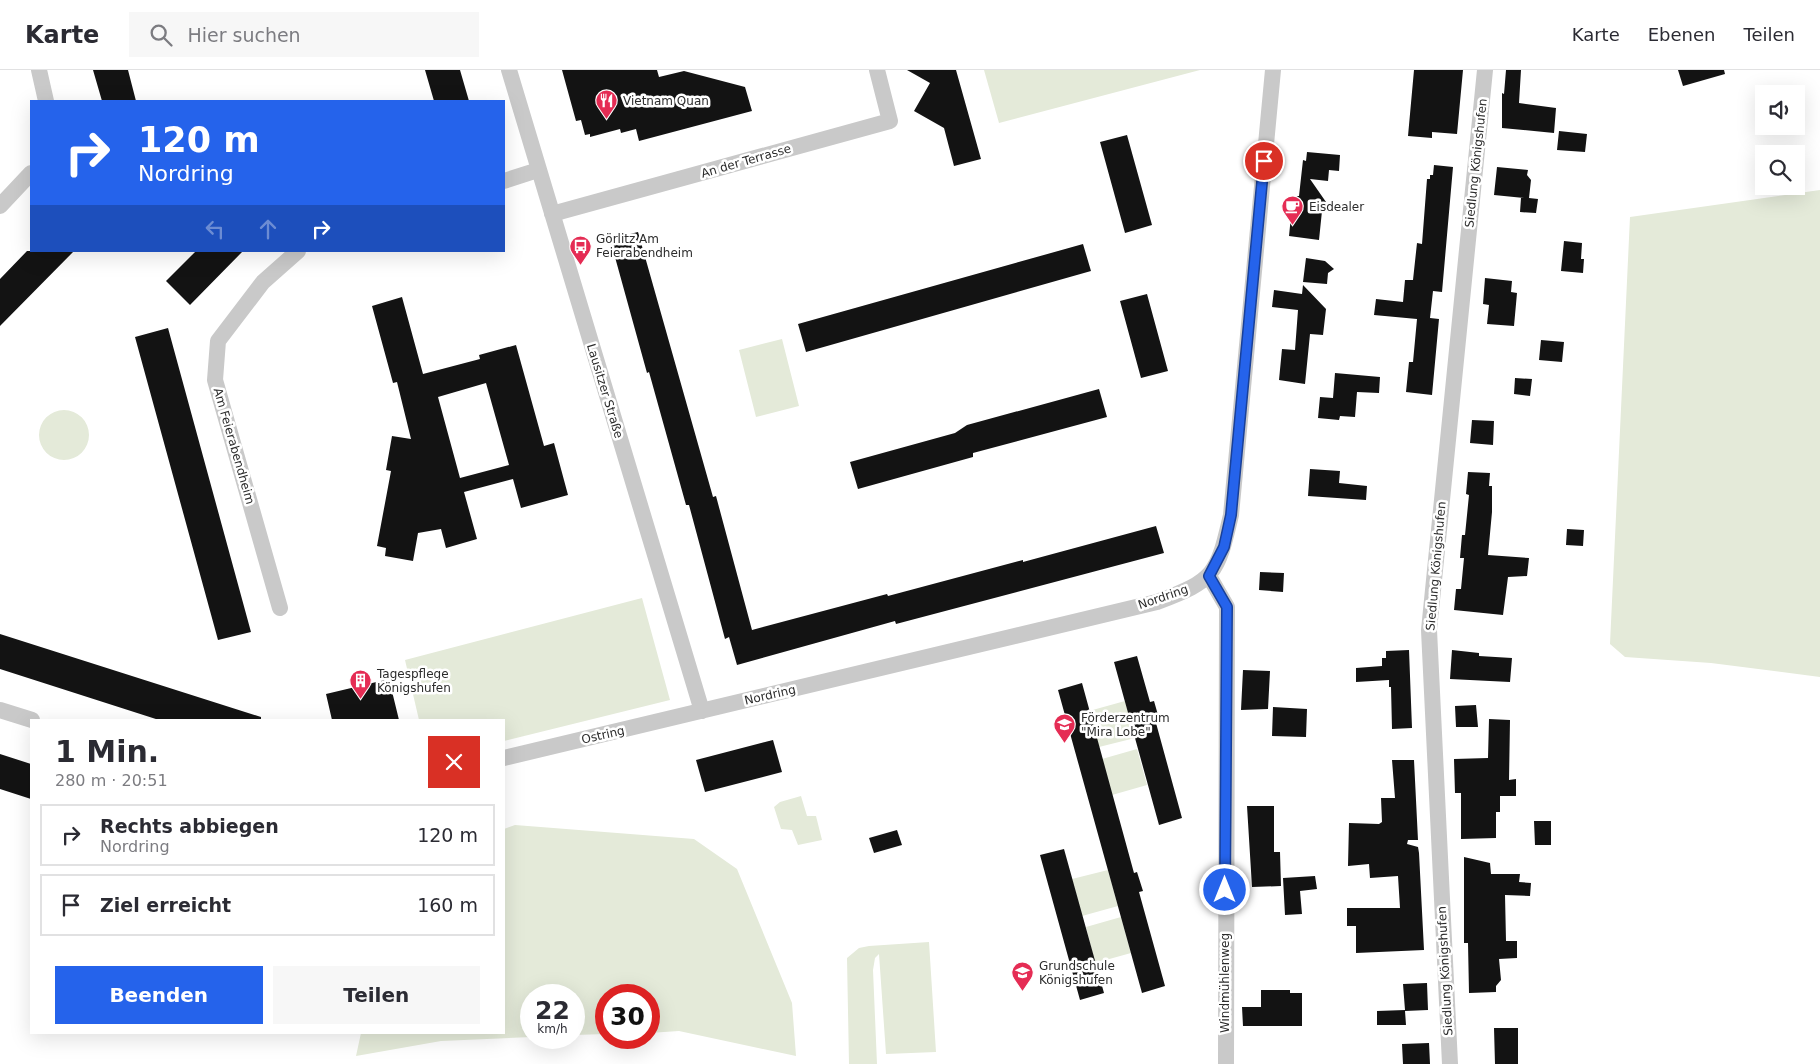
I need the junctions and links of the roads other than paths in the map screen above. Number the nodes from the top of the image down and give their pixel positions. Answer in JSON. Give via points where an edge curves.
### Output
{"nodes":[{"id":1,"x":39,"y":70,"type":"edge"},
{"id":2,"x":509,"y":70,"type":"edge"},
{"id":3,"x":877,"y":70,"type":"edge"},
{"id":4,"x":1273,"y":70,"type":"edge"},
{"id":5,"x":1485,"y":70,"type":"edge"},
{"id":6,"x":46,"y":100,"type":"edge"},
{"id":7,"x":538,"y":170,"type":"junction"},
{"id":8,"x":30,"y":175,"type":"edge"},
{"id":9,"x":505,"y":181,"type":"edge"},
{"id":10,"x":0,"y":206,"type":"edge"},
{"id":11,"x":552,"y":214,"type":"junction"},
{"id":12,"x":297,"y":252,"type":"edge"},
{"id":13,"x":1209,"y":576,"type":"junction"},
{"id":14,"x":280,"y":608,"type":"dead end"},
{"id":15,"x":0,"y":710,"type":"edge"},
{"id":16,"x":702,"y":711,"type":"junction"},
{"id":17,"x":30,"y":719,"type":"edge"},
{"id":18,"x":505,"y":758,"type":"edge"},
{"id":19,"x":1226,"y":1064,"type":"edge"},
{"id":20,"x":1450,"y":1064,"type":"edge"}],
"edges":[{"from":1,"to":6,"type":"street"},
{"from":2,"to":7,"type":"street","name":"Lausitzer Straße"},
{"from":3,"to":11,"type":"street","name":"An der Terrasse","via":[[890,121]]},
{"from":4,"to":13,"type":"street","via":[[1231,515],[1224,547]]},
{"from":5,"to":20,"type":"street","name":"Siedlung Königshufen","via":[[1429,630]]},
{"from":7,"to":9,"type":"street"},
{"from":7,"to":11,"type":"street","name":"Lausitzer Straße"},
{"from":8,"to":10,"type":"street"},
{"from":11,"to":16,"type":"street","name":"Lausitzer Straße"},
{"from":12,"to":14,"type":"street","name":"Am Feierabendheim","via":[[263,282],[218,341],[215,380]]},
{"from":13,"to":16,"type":"street","name":"Nordring","via":[[1157,602]]},
{"from":13,"to":19,"type":"street","name":"Windmühlenweg","via":[[1227,607]]},
{"from":15,"to":17,"type":"street"},
{"from":16,"to":18,"type":"street","name":"Ostring"}]}
